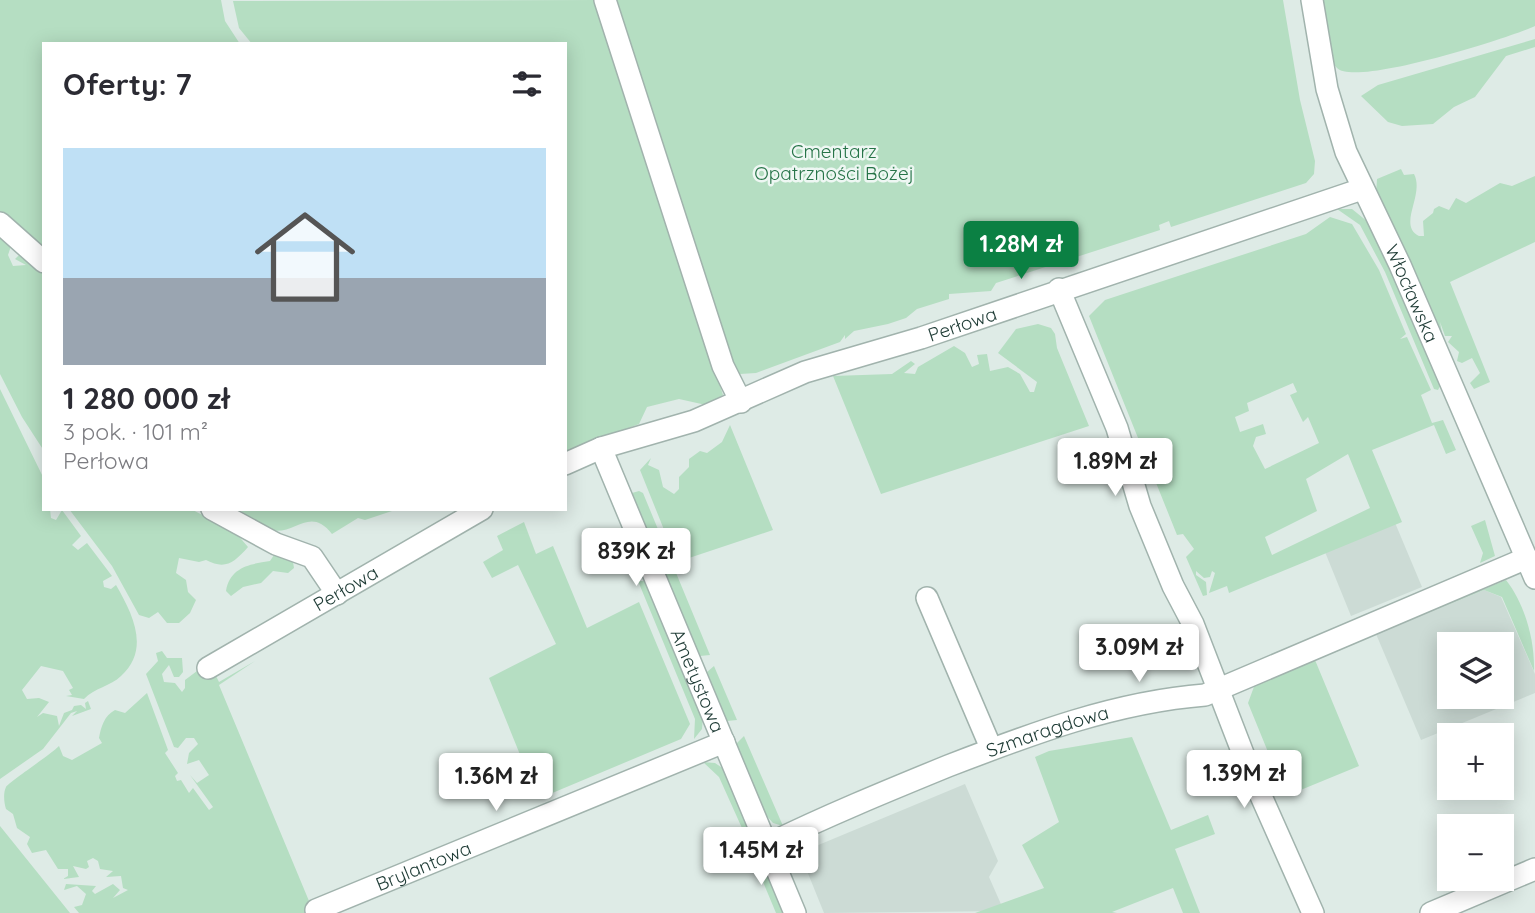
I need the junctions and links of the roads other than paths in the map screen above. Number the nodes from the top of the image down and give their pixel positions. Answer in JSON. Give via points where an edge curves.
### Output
{"nodes":[{"id":1,"x":605,"y":0,"type":"edge"},
{"id":2,"x":1312,"y":0,"type":"edge"},
{"id":3,"x":1362,"y":189,"type":"junction"},
{"id":4,"x":0,"y":223,"type":"edge"},
{"id":5,"x":42,"y":260,"type":"edge"},
{"id":6,"x":1059,"y":289,"type":"junction"},
{"id":7,"x":741,"y":402,"type":"junction"},
{"id":8,"x":601,"y":447,"type":"junction"},
{"id":9,"x":567,"y":463,"type":"edge"},
{"id":10,"x":216,"y":511,"type":"edge"},
{"id":11,"x":479,"y":511,"type":"edge"},
{"id":12,"x":1531,"y":568,"type":"edge"},
{"id":13,"x":337,"y":594,"type":"junction"},
{"id":14,"x":927,"y":598,"type":"dead end"},
{"id":15,"x":208,"y":668,"type":"dead end"},
{"id":16,"x":1217,"y":688,"type":"junction"},
{"id":17,"x":724,"y":742,"type":"junction"},
{"id":18,"x":991,"y":748,"type":"junction"},
{"id":19,"x":767,"y":845,"type":"junction"},
{"id":20,"x":1535,"y":869,"type":"edge"},
{"id":21,"x":316,"y":910,"type":"dead end"},
{"id":22,"x":795,"y":913,"type":"edge"},
{"id":23,"x":1313,"y":913,"type":"edge"},
{"id":24,"x":1431,"y":913,"type":"edge"}],
"edges":[{"from":1,"to":7,"type":"street","via":[[723,366]]},
{"from":2,"to":3,"type":"street","name":"Włocławska","via":[[1331,108]]},
{"from":3,"to":6,"type":"street","name":"Perłowa"},
{"from":3,"to":12,"type":"street","name":"Włocławska","via":[[1400,265]]},
{"from":4,"to":5,"type":"street"},
{"from":6,"to":7,"type":"street","name":"Perłowa","via":[[921,338],[805,372]]},
{"from":6,"to":16,"type":"street","via":[[1117,428],[1140,506]]},
{"from":7,"to":8,"type":"street","name":"Perłowa","via":[[694,421]]},
{"from":8,"to":9,"type":"street","name":"Perłowa"},
{"from":8,"to":17,"type":"street","name":"Ametystowa"},
{"from":10,"to":13,"type":"street","via":[[276,544],[312,557]]},
{"from":11,"to":13,"type":"street","name":"Perłowa"},
{"from":12,"to":16,"type":"street","name":"Szmaragdowa"},
{"from":13,"to":15,"type":"street","name":"Perłowa"},
{"from":14,"to":18,"type":"street"},
{"from":16,"to":18,"type":"street","name":"Szmaragdowa","via":[[1205,695],[1076,719]]},
{"from":16,"to":23,"type":"street"},
{"from":17,"to":19,"type":"street","name":"Ametystowa"},
{"from":17,"to":21,"type":"street","name":"Brylantowa"},
{"from":18,"to":19,"type":"street","name":"Szmaragdowa"},
{"from":19,"to":22,"type":"street","name":"Ametystowa"},
{"from":20,"to":24,"type":"street"}]}
